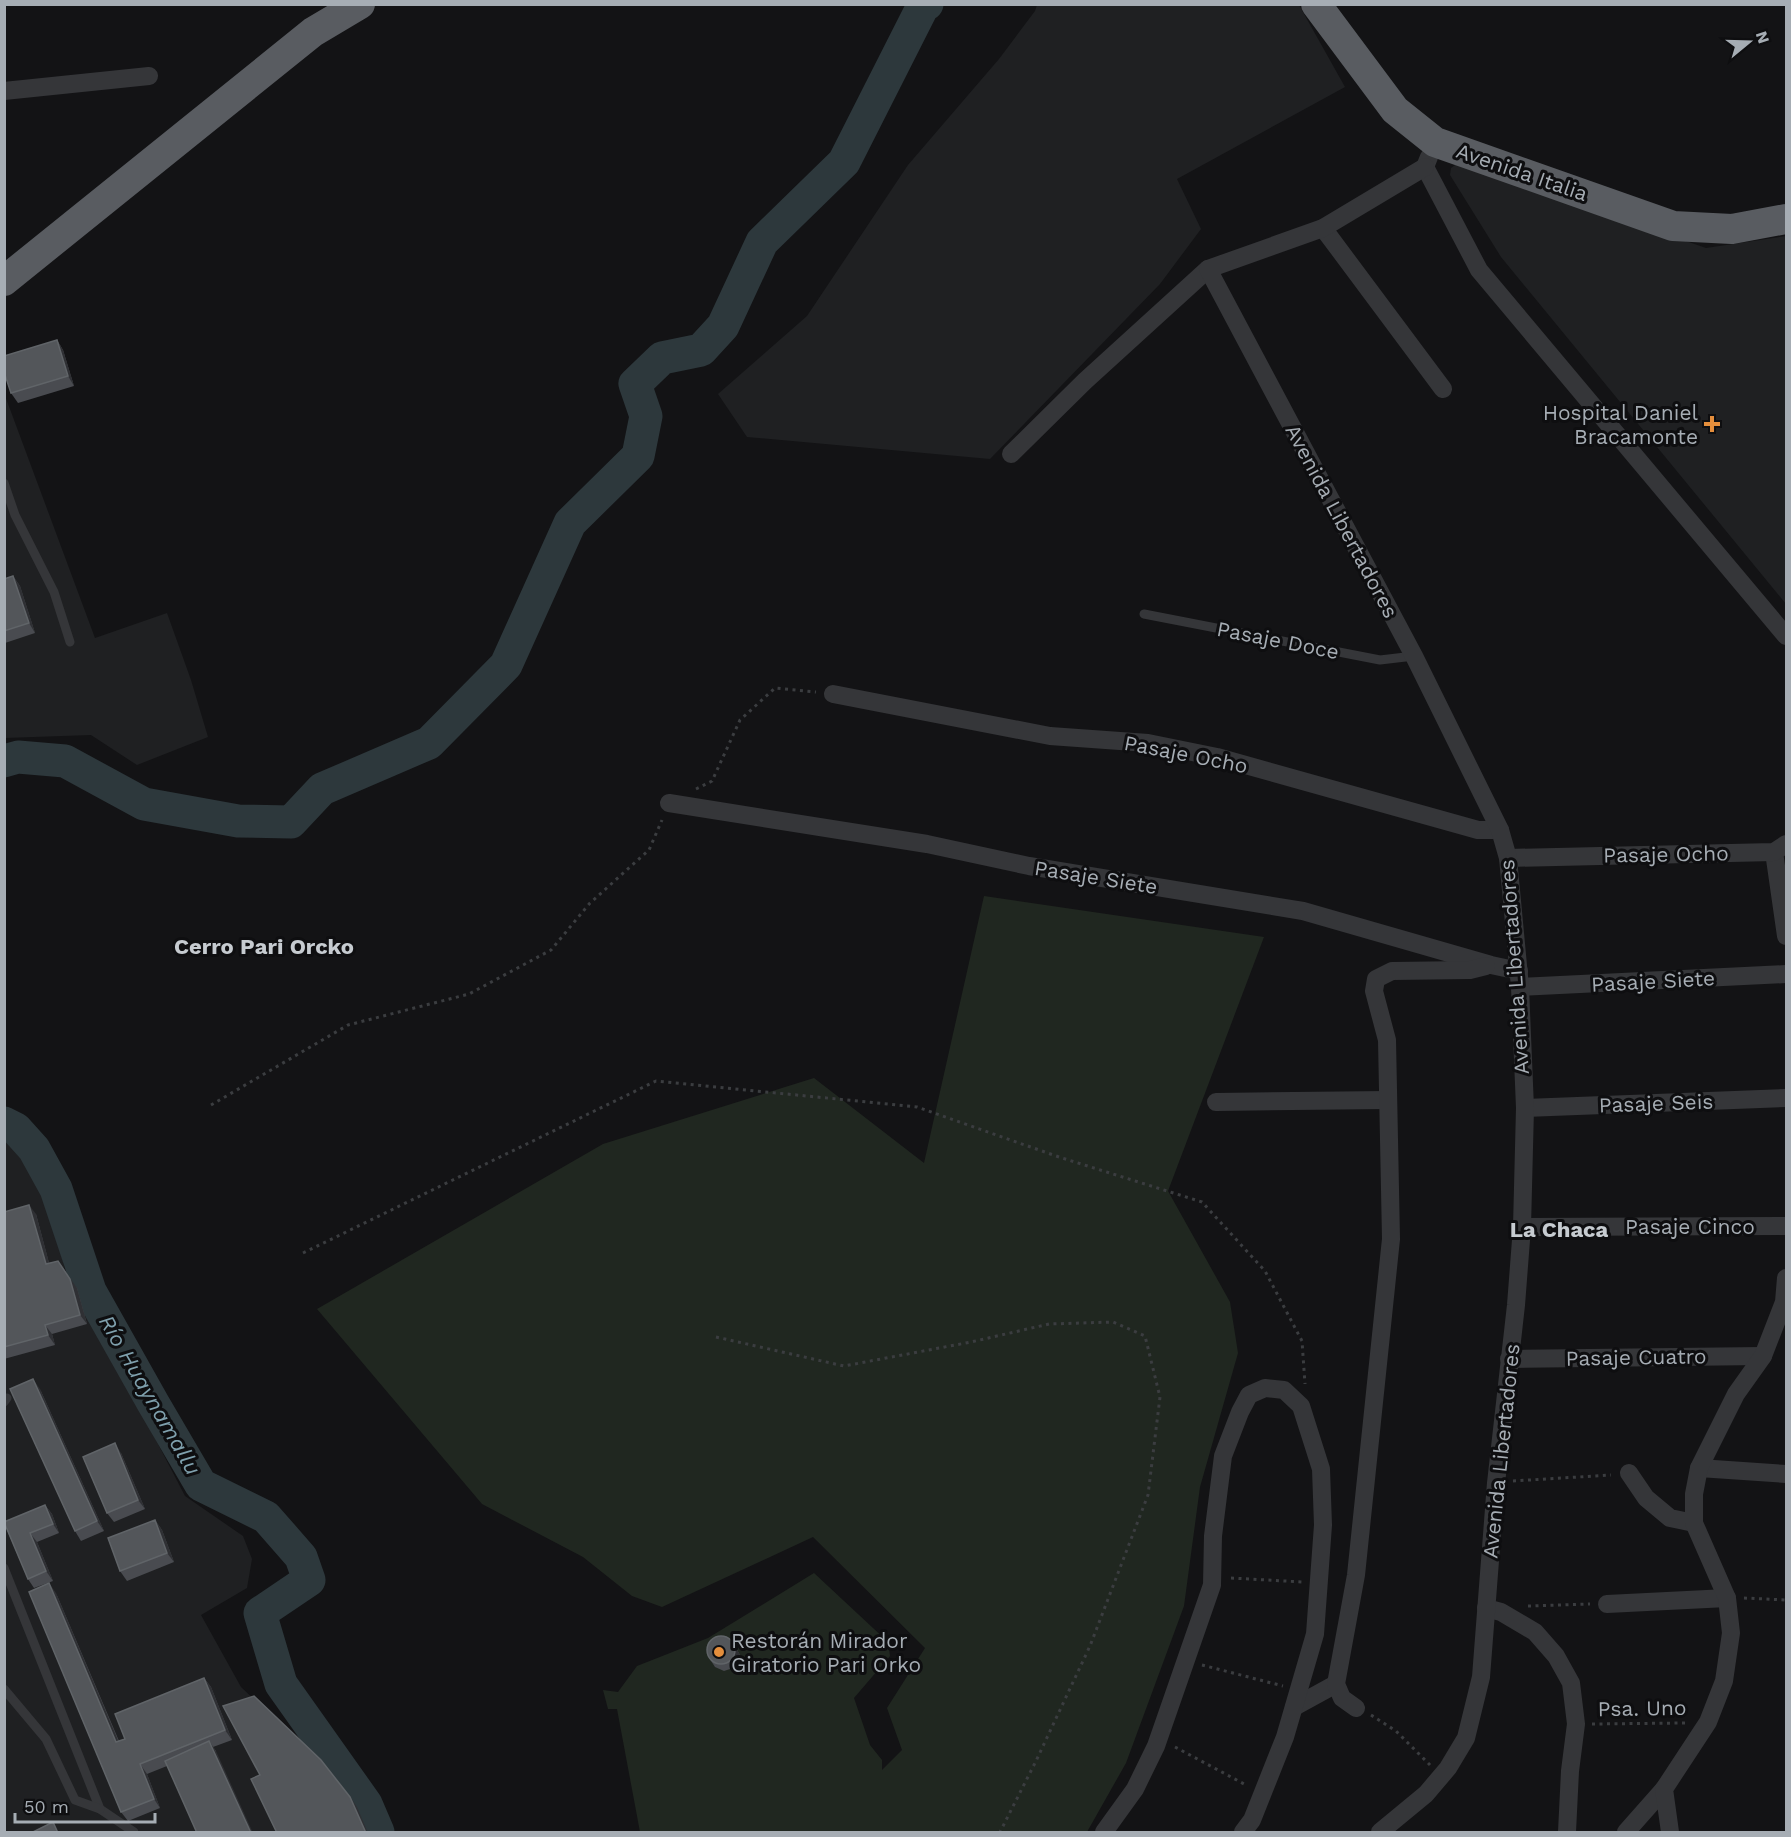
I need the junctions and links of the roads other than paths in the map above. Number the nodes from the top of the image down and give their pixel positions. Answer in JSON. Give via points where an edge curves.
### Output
{"nodes":[{"id":1,"x":360,"y":4,"type":"edge"},
{"id":2,"x":1316,"y":4,"type":"edge"},
{"id":3,"x":149,"y":76,"type":"dead end"},
{"id":4,"x":4,"y":91,"type":"edge"},
{"id":5,"x":1430,"y":154,"type":"junction"},
{"id":6,"x":1786,"y":219,"type":"edge"},
{"id":7,"x":1323,"y":228,"type":"junction"},
{"id":8,"x":1208,"y":269,"type":"junction"},
{"id":9,"x":4,"y":281,"type":"edge"},
{"id":10,"x":1443,"y":389,"type":"dead end"},
{"id":11,"x":1011,"y":454,"type":"dead end"},
{"id":12,"x":4,"y":483,"type":"edge"},
{"id":13,"x":1144,"y":614,"type":"dead end"},
{"id":14,"x":1786,"y":636,"type":"edge"},
{"id":15,"x":70,"y":642,"type":"dead end"},
{"id":16,"x":1414,"y":656,"type":"junction"},
{"id":17,"x":832,"y":694,"type":"road end"},
{"id":18,"x":669,"y":803,"type":"road end"},
{"id":19,"x":1500,"y":830,"type":"junction"},
{"id":20,"x":1780,"y":848,"type":"edge"},
{"id":21,"x":1508,"y":858,"type":"junction"},
{"id":22,"x":1786,"y":936,"type":"edge"},
{"id":23,"x":1491,"y":965,"type":"junction"},
{"id":24,"x":1786,"y":974,"type":"edge"},
{"id":25,"x":1520,"y":979,"type":"junction"},
{"id":26,"x":1786,"y":1098,"type":"edge"},
{"id":27,"x":1388,"y":1100,"type":"junction"},
{"id":28,"x":1216,"y":1102,"type":"dead end"},
{"id":29,"x":1525,"y":1108,"type":"junction"},
{"id":30,"x":1786,"y":1226,"type":"edge"},
{"id":31,"x":1522,"y":1227,"type":"junction"},
{"id":32,"x":1786,"y":1278,"type":"edge"},
{"id":33,"x":1763,"y":1356,"type":"junction"},
{"id":34,"x":1509,"y":1359,"type":"junction"},
{"id":35,"x":1699,"y":1468,"type":"junction"},
{"id":36,"x":1629,"y":1473,"type":"road end"},
{"id":37,"x":1786,"y":1474,"type":"edge"},
{"id":38,"x":1694,"y":1523,"type":"junction"},
{"id":39,"x":4,"y":1568,"type":"edge"},
{"id":40,"x":1727,"y":1598,"type":"junction"},
{"id":41,"x":1607,"y":1604,"type":"road end"},
{"id":42,"x":1493,"y":1610,"type":"junction"},
{"id":43,"x":1335,"y":1684,"type":"junction"},
{"id":44,"x":4,"y":1689,"type":"edge"},
{"id":45,"x":1296,"y":1698,"type":"junction"},
{"id":46,"x":1356,"y":1708,"type":"road end"},
{"id":47,"x":1664,"y":1789,"type":"junction"},
{"id":48,"x":100,"y":1809,"type":"junction"},
{"id":49,"x":134,"y":1833,"type":"edge"},
{"id":50,"x":1104,"y":1833,"type":"edge"},
{"id":51,"x":1243,"y":1833,"type":"edge"},
{"id":52,"x":1380,"y":1833,"type":"edge"},
{"id":53,"x":1567,"y":1833,"type":"edge"},
{"id":54,"x":1626,"y":1833,"type":"edge"},
{"id":55,"x":1670,"y":1833,"type":"edge"}],
"edges":[{"from":1,"to":9,"type":"highway","via":[[313,32]]},
{"from":2,"to":5,"type":"highway","name":"Avenida Italia"},
{"from":3,"to":4,"type":"street"},
{"from":5,"to":6,"type":"highway","name":"Avenida Italia","via":[[1672,226],[1732,229]]},
{"from":5,"to":7,"type":"street"},
{"from":5,"to":14,"type":"street","via":[[1479,270]]},
{"from":7,"to":8,"type":"street"},
{"from":7,"to":10,"type":"street"},
{"from":8,"to":11,"type":"street"},
{"from":8,"to":16,"type":"street","name":"Avenida Libertadores"},
{"from":12,"to":15,"type":"lane","via":[[54,592]]},
{"from":13,"to":16,"type":"lane","name":"Pasaje Doce","via":[[1380,660]]},
{"from":16,"to":19,"type":"street","name":"Avenida Libertadores"},
{"from":17,"to":19,"type":"street","name":"Pasaje Ocho","via":[[1050,736],[1148,743],[1217,757],[1478,830]]},
{"from":18,"to":23,"type":"street","name":"Pasaje Siete","via":[[1303,911]]},
{"from":19,"to":21,"type":"street","name":"Avenida Libertadores"},
{"from":20,"to":21,"type":"street","name":"Pasaje Ocho"},
{"from":20,"to":22,"type":"street"},
{"from":21,"to":25,"type":"street","name":"Avenida Libertadores"},
{"from":23,"to":25,"type":"street","name":"Pasaje Siete"},
{"from":23,"to":27,"type":"street","via":[[1470,970],[1392,971],[1376,979],[1374,991],[1387,1040]]},
{"from":24,"to":25,"type":"street","name":"Pasaje Siete"},
{"from":25,"to":29,"type":"street","name":"Avenida Libertadores"},
{"from":26,"to":29,"type":"street","name":"Pasaje Seis"},
{"from":27,"to":28,"type":"street"},
{"from":27,"to":43,"type":"street","via":[[1391,1239],[1356,1575]]},
{"from":29,"to":31,"type":"street","name":"Avenida Libertadores"},
{"from":30,"to":31,"type":"street","name":"Pasaje Cinco"},
{"from":31,"to":34,"type":"street","name":"Avenida Libertadores"},
{"from":32,"to":33,"type":"street","via":[[1784,1302]]},
{"from":33,"to":34,"type":"street","name":"Pasaje Cuatro"},
{"from":33,"to":35,"type":"street","via":[[1736,1394]]},
{"from":34,"to":42,"type":"street","name":"Avenida Libertadores","via":[[1496,1483]]},
{"from":35,"to":37,"type":"street"},
{"from":35,"to":38,"type":"street"},
{"from":36,"to":38,"type":"street","via":[[1646,1498],[1671,1518]]},
{"from":38,"to":40,"type":"street"},
{"from":39,"to":48,"type":"lane"},
{"from":40,"to":41,"type":"street"},
{"from":40,"to":47,"type":"street","via":[[1731,1633],[1724,1681],[1708,1722]]},
{"from":42,"to":52,"type":"street","name":"Avenida Libertadores","via":[[1466,1738],[1426,1794]]},
{"from":42,"to":53,"type":"street","via":[[1535,1632],[1556,1656],[1571,1683],[1576,1724]]},
{"from":43,"to":45,"type":"street"},
{"from":43,"to":46,"type":"street","via":[[1342,1698]]},
{"from":44,"to":48,"type":"lane","via":[[46,1739],[75,1800]]},
{"from":45,"to":50,"type":"street","via":[[1315,1634],[1323,1525],[1321,1469],[1301,1406],[1284,1390],[1265,1388],[1249,1395],[1222,1456],[1212,1585],[1159,1738],[1135,1789]]},
{"from":45,"to":51,"type":"street","via":[[1263,1795]]},
{"from":47,"to":54,"type":"street"},
{"from":47,"to":55,"type":"street"},
{"from":48,"to":49,"type":"lane"}]}
